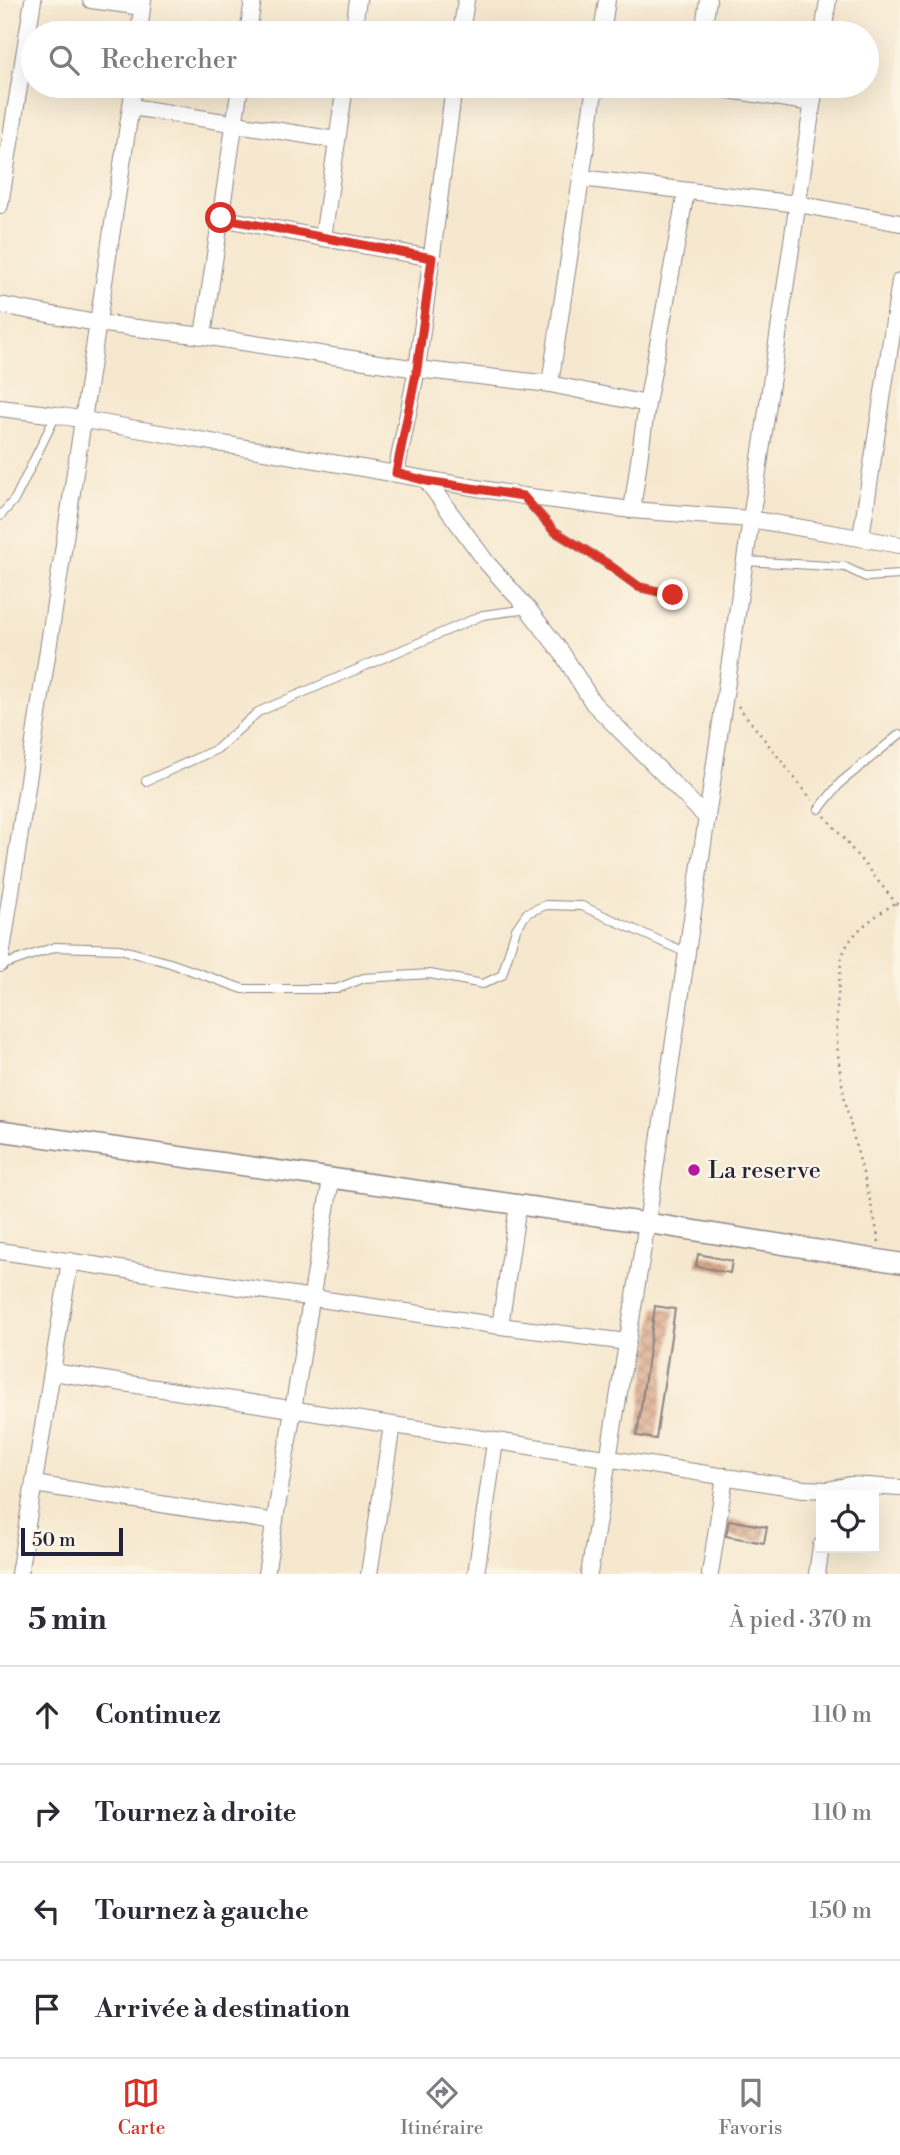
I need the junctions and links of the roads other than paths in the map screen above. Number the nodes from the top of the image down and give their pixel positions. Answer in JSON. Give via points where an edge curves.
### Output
{"nodes":[{"id":1,"x":33,"y":0,"type":"edge"},
{"id":2,"x":91,"y":0,"type":"edge"},
{"id":3,"x":253,"y":0,"type":"edge"},
{"id":4,"x":358,"y":0,"type":"edge"},
{"id":5,"x":466,"y":0,"type":"edge"},
{"id":6,"x":607,"y":0,"type":"edge"},
{"id":7,"x":708,"y":0,"type":"edge"},
{"id":8,"x":828,"y":0,"type":"edge"},
{"id":9,"x":143,"y":3,"type":"edge"},
{"id":10,"x":30,"y":21,"type":"edge"},
{"id":11,"x":141,"y":21,"type":"edge"},
{"id":12,"x":250,"y":21,"type":"edge"},
{"id":13,"x":355,"y":21,"type":"edge"},
{"id":14,"x":463,"y":21,"type":"edge"},
{"id":15,"x":604,"y":21,"type":"edge"},
{"id":16,"x":705,"y":21,"type":"edge"},
{"id":17,"x":825,"y":21,"type":"edge"},
{"id":18,"x":21,"y":73,"type":"edge"},
{"id":19,"x":133,"y":98,"type":"edge"},
{"id":20,"x":238,"y":98,"type":"edge"},
{"id":21,"x":343,"y":98,"type":"edge"},
{"id":22,"x":452,"y":98,"type":"edge"},
{"id":23,"x":593,"y":98,"type":"edge"},
{"id":24,"x":781,"y":98,"type":"edge"},
{"id":25,"x":814,"y":98,"type":"edge"},
{"id":26,"x":813,"y":103,"type":"junction"},
{"id":27,"x":132,"y":107,"type":"junction"},
{"id":28,"x":234,"y":123,"type":"junction"},
{"id":29,"x":336,"y":140,"type":"junction"},
{"id":30,"x":581,"y":178,"type":"junction"},
{"id":31,"x":686,"y":192,"type":"junction"},
{"id":32,"x":0,"y":200,"type":"edge"},
{"id":33,"x":798,"y":204,"type":"junction"},
{"id":34,"x":221,"y":218,"type":"junction"},
{"id":35,"x":900,"y":223,"type":"edge"},
{"id":36,"x":323,"y":238,"type":"junction"},
{"id":37,"x":432,"y":258,"type":"junction"},
{"id":38,"x":900,"y":281,"type":"edge"},
{"id":39,"x":0,"y":305,"type":"edge"},
{"id":40,"x":96,"y":323,"type":"junction"},
{"id":41,"x":203,"y":336,"type":"junction"},
{"id":42,"x":417,"y":369,"type":"junction"},
{"id":43,"x":550,"y":384,"type":"junction"},
{"id":44,"x":647,"y":404,"type":"junction"},
{"id":45,"x":0,"y":408,"type":"edge"},
{"id":46,"x":56,"y":415,"type":"junction"},
{"id":47,"x":83,"y":421,"type":"junction"},
{"id":48,"x":396,"y":473,"type":"junction"},
{"id":49,"x":427,"y":481,"type":"junction"},
{"id":50,"x":523,"y":496,"type":"junction"},
{"id":51,"x":632,"y":510,"type":"junction"},
{"id":52,"x":0,"y":516,"type":"edge"},
{"id":53,"x":750,"y":519,"type":"junction"},
{"id":54,"x":861,"y":537,"type":"junction"},
{"id":55,"x":900,"y":545,"type":"edge"},
{"id":56,"x":745,"y":561,"type":"junction"},
{"id":57,"x":900,"y":575,"type":"edge"},
{"id":58,"x":673,"y":595,"type":"dead end"},
{"id":59,"x":528,"y":609,"type":"junction"},
{"id":60,"x":900,"y":734,"type":"edge"},
{"id":61,"x":146,"y":781,"type":"dead end"},
{"id":62,"x":819,"y":809,"type":"dead end"},
{"id":63,"x":707,"y":818,"type":"junction"},
{"id":64,"x":687,"y":953,"type":"junction"},
{"id":65,"x":0,"y":965,"type":"edge"},
{"id":66,"x":0,"y":1131,"type":"edge"},
{"id":67,"x":331,"y":1179,"type":"junction"},
{"id":68,"x":517,"y":1205,"type":"junction"},
{"id":69,"x":648,"y":1223,"type":"junction"},
{"id":70,"x":0,"y":1251,"type":"edge"},
{"id":71,"x":70,"y":1261,"type":"junction"},
{"id":72,"x":891,"y":1261,"type":"edge"},
{"id":73,"x":311,"y":1298,"type":"junction"},
{"id":74,"x":500,"y":1326,"type":"junction"},
{"id":75,"x":627,"y":1342,"type":"junction"},
{"id":76,"x":53,"y":1372,"type":"junction"},
{"id":77,"x":293,"y":1410,"type":"junction"},
{"id":78,"x":392,"y":1425,"type":"junction"},
{"id":79,"x":495,"y":1441,"type":"junction"},
{"id":80,"x":607,"y":1459,"type":"junction"},
{"id":81,"x":725,"y":1476,"type":"junction"},
{"id":82,"x":34,"y":1484,"type":"junction"},
{"id":83,"x":900,"y":1488,"type":"edge"},
{"id":84,"x":836,"y":1490,"type":"edge"},
{"id":85,"x":816,"y":1491,"type":"edge"},
{"id":86,"x":275,"y":1522,"type":"junction"},
{"id":87,"x":820,"y":1553,"type":"edge"},
{"id":88,"x":19,"y":1574,"type":"edge"},
{"id":89,"x":266,"y":1574,"type":"edge"},
{"id":90,"x":369,"y":1574,"type":"edge"},
{"id":91,"x":476,"y":1574,"type":"edge"},
{"id":92,"x":589,"y":1574,"type":"edge"},
{"id":93,"x":710,"y":1574,"type":"edge"},
{"id":94,"x":817,"y":1574,"type":"edge"}],
"edges":[{"from":1,"to":10,"type":"street"},
{"from":2,"to":9,"type":"street"},
{"from":3,"to":12,"type":"street"},
{"from":4,"to":13,"type":"street"},
{"from":5,"to":14,"type":"street"},
{"from":6,"to":15,"type":"street"},
{"from":7,"to":16,"type":"street"},
{"from":8,"to":17,"type":"street"},
{"from":9,"to":11,"type":"street"},
{"from":18,"to":32,"type":"street"},
{"from":19,"to":27,"type":"street"},
{"from":20,"to":28,"type":"street"},
{"from":21,"to":29,"type":"street"},
{"from":22,"to":37,"type":"street"},
{"from":23,"to":30,"type":"street"},
{"from":24,"to":26,"type":"street"},
{"from":25,"to":26,"type":"street"},
{"from":26,"to":33,"type":"street"},
{"from":27,"to":28,"type":"street"},
{"from":27,"to":40,"type":"street"},
{"from":28,"to":29,"type":"street"},
{"from":28,"to":34,"type":"street"},
{"from":29,"to":36,"type":"street"},
{"from":30,"to":31,"type":"street"},
{"from":30,"to":43,"type":"street"},
{"from":31,"to":33,"type":"street"},
{"from":31,"to":44,"type":"street"},
{"from":33,"to":35,"type":"street"},
{"from":33,"to":53,"type":"street"},
{"from":34,"to":36,"type":"street"},
{"from":34,"to":41,"type":"street"},
{"from":36,"to":37,"type":"street"},
{"from":37,"to":42,"type":"street"},
{"from":38,"to":54,"type":"street"},
{"from":39,"to":40,"type":"street"},
{"from":40,"to":41,"type":"street"},
{"from":40,"to":47,"type":"street"},
{"from":41,"to":42,"type":"street"},
{"from":42,"to":43,"type":"street"},
{"from":42,"to":48,"type":"street"},
{"from":43,"to":44,"type":"street"},
{"from":44,"to":51,"type":"street"},
{"from":45,"to":46,"type":"street"},
{"from":46,"to":47,"type":"street"},
{"from":46,"to":52,"type":"lane","via":[[15,499]]},
{"from":47,"to":48,"type":"street"},
{"from":47,"to":65,"type":"street"},
{"from":48,"to":49,"type":"street"},
{"from":49,"to":50,"type":"street"},
{"from":49,"to":59,"type":"street","via":[[487,563]]},
{"from":50,"to":51,"type":"street"},
{"from":50,"to":58,"type":"lane","via":[[554,531],[639,587]]},
{"from":51,"to":53,"type":"street"},
{"from":53,"to":54,"type":"street"},
{"from":53,"to":56,"type":"street"},
{"from":54,"to":55,"type":"street"},
{"from":56,"to":57,"type":"lane","via":[[845,567],[866,577]]},
{"from":56,"to":63,"type":"street"},
{"from":59,"to":61,"type":"lane","via":[[482,615],[258,712],[217,749]]},
{"from":59,"to":63,"type":"street","via":[[593,703]]},
{"from":60,"to":62,"type":"lane","via":[[841,782]]},
{"from":63,"to":64,"type":"street"},
{"from":64,"to":65,"type":"lane","via":[[582,906],[546,905],[527,913],[516,929],[502,975],[483,985],[430,975],[364,978],[336,989],[243,989],[120,949],[55,947]]},
{"from":64,"to":69,"type":"street"},
{"from":66,"to":67,"type":"street"},
{"from":67,"to":68,"type":"street"},
{"from":67,"to":73,"type":"street"},
{"from":68,"to":69,"type":"street"},
{"from":68,"to":74,"type":"street"},
{"from":69,"to":72,"type":"street"},
{"from":69,"to":75,"type":"street"},
{"from":70,"to":71,"type":"street"},
{"from":71,"to":73,"type":"street"},
{"from":71,"to":76,"type":"street"},
{"from":73,"to":74,"type":"street"},
{"from":73,"to":77,"type":"street"},
{"from":74,"to":75,"type":"street"},
{"from":75,"to":80,"type":"street"},
{"from":76,"to":77,"type":"street"},
{"from":76,"to":82,"type":"street"},
{"from":77,"to":78,"type":"street"},
{"from":77,"to":86,"type":"street"},
{"from":78,"to":79,"type":"street"},
{"from":78,"to":90,"type":"street"},
{"from":79,"to":80,"type":"street"},
{"from":79,"to":91,"type":"street"},
{"from":80,"to":81,"type":"street"},
{"from":80,"to":92,"type":"street"},
{"from":81,"to":85,"type":"street"},
{"from":81,"to":93,"type":"street"},
{"from":82,"to":86,"type":"street"},
{"from":82,"to":88,"type":"street"},
{"from":83,"to":84,"type":"street","via":[[850,1485]]},
{"from":86,"to":89,"type":"street"},
{"from":87,"to":94,"type":"street"}]}
